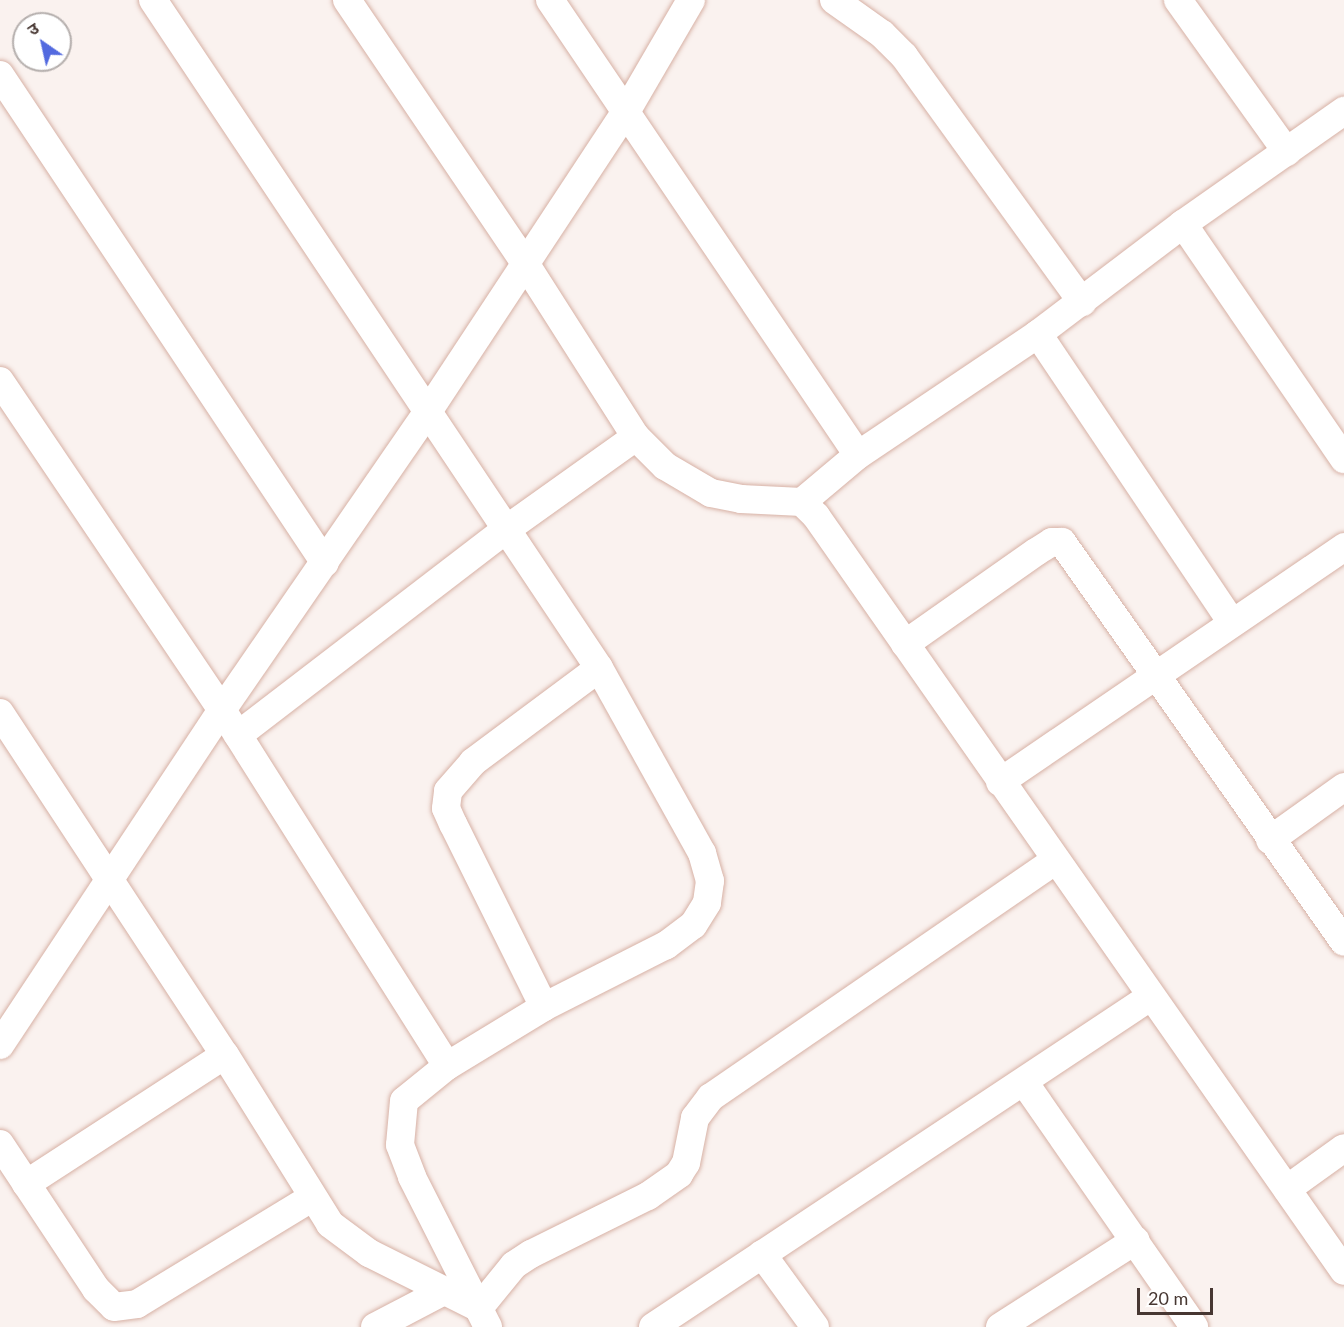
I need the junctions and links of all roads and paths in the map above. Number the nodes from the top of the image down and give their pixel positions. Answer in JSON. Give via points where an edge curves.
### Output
{"nodes":[{"id":1,"x":153,"y":0,"type":"edge"},
{"id":2,"x":347,"y":0,"type":"edge"},
{"id":3,"x":550,"y":0,"type":"edge"},
{"id":4,"x":691,"y":0,"type":"edge"},
{"id":5,"x":834,"y":0,"type":"edge"},
{"id":6,"x":1178,"y":0,"type":"edge"},
{"id":7,"x":0,"y":75,"type":"edge"},
{"id":8,"x":627,"y":110,"type":"junction"},
{"id":9,"x":1344,"y":111,"type":"edge"},
{"id":10,"x":1287,"y":152,"type":"junction"},
{"id":11,"x":1183,"y":224,"type":"junction"},
{"id":12,"x":525,"y":262,"type":"junction"},
{"id":13,"x":1082,"y":302,"type":"junction"},
{"id":14,"x":1038,"y":334,"type":"junction"},
{"id":15,"x":0,"y":381,"type":"edge"},
{"id":16,"x":427,"y":413,"type":"junction"},
{"id":17,"x":636,"y":437,"type":"junction"},
{"id":18,"x":858,"y":455,"type":"junction"},
{"id":19,"x":1344,"y":459,"type":"edge"},
{"id":20,"x":802,"y":502,"type":"junction"},
{"id":21,"x":504,"y":531,"type":"junction"},
{"id":22,"x":1344,"y":547,"type":"edge"},
{"id":23,"x":325,"y":563,"type":"junction"},
{"id":24,"x":1232,"y":623,"type":"junction"},
{"id":25,"x":904,"y":644,"type":"junction"},
{"id":26,"x":599,"y":668,"type":"junction"},
{"id":27,"x":1156,"y":676,"type":"junction"},
{"id":28,"x":222,"y":710,"type":"junction"},
{"id":29,"x":0,"y":713,"type":"edge"},
{"id":30,"x":238,"y":735,"type":"junction"},
{"id":31,"x":1000,"y":782,"type":"junction"},
{"id":32,"x":1344,"y":787,"type":"edge"},
{"id":33,"x":1270,"y":840,"type":"junction"},
{"id":34,"x":1055,"y":861,"type":"junction"},
{"id":35,"x":111,"y":878,"type":"junction"},
{"id":36,"x":1344,"y":942,"type":"edge"},
{"id":37,"x":1150,"y":997,"type":"junction"},
{"id":38,"x":544,"y":1007,"type":"junction"},
{"id":39,"x":0,"y":1045,"type":"edge"},
{"id":40,"x":225,"y":1055,"type":"junction"},
{"id":41,"x":447,"y":1066,"type":"junction"},
{"id":42,"x":1024,"y":1082,"type":"junction"},
{"id":43,"x":0,"y":1144,"type":"edge"},
{"id":44,"x":1344,"y":1148,"type":"edge"},
{"id":45,"x":26,"y":1184,"type":"junction"},
{"id":46,"x":1287,"y":1189,"type":"junction"},
{"id":47,"x":311,"y":1198,"type":"junction"},
{"id":48,"x":1136,"y":1240,"type":"junction"},
{"id":49,"x":762,"y":1254,"type":"junction"},
{"id":50,"x":1344,"y":1271,"type":"edge"},
{"id":51,"x":444,"y":1291,"type":"junction"},
{"id":52,"x":484,"y":1318,"type":"edge"},
{"id":53,"x":375,"y":1327,"type":"edge"},
{"id":54,"x":653,"y":1327,"type":"edge"},
{"id":55,"x":815,"y":1327,"type":"edge"},
{"id":56,"x":1000,"y":1327,"type":"edge"},
{"id":57,"x":1194,"y":1327,"type":"edge"}],
"edges":[{"from":1,"to":16,"type":"street"},
{"from":2,"to":12,"type":"street"},
{"from":3,"to":8,"type":"street"},
{"from":4,"to":8,"type":"street"},
{"from":5,"to":13,"type":"street","via":[[882,34],[904,56]]},
{"from":6,"to":10,"type":"street"},
{"from":7,"to":23,"type":"street"},
{"from":8,"to":12,"type":"street"},
{"from":8,"to":18,"type":"street"},
{"from":9,"to":10,"type":"street"},
{"from":10,"to":11,"type":"street"},
{"from":11,"to":13,"type":"street"},
{"from":11,"to":19,"type":"street"},
{"from":12,"to":16,"type":"street"},
{"from":12,"to":17,"type":"street"},
{"from":13,"to":14,"type":"street"},
{"from":14,"to":18,"type":"street"},
{"from":14,"to":24,"type":"street"},
{"from":15,"to":28,"type":"street"},
{"from":16,"to":21,"type":"street"},
{"from":16,"to":23,"type":"street"},
{"from":17,"to":20,"type":"street","via":[[665,466],[711,493],[741,499]]},
{"from":17,"to":21,"type":"street"},
{"from":18,"to":20,"type":"street"},
{"from":20,"to":25,"type":"street","via":[[816,516]]},
{"from":21,"to":26,"type":"street"},
{"from":21,"to":30,"type":"street"},
{"from":22,"to":24,"type":"street"},
{"from":23,"to":28,"type":"street"},
{"from":24,"to":27,"type":"street"},
{"from":25,"to":27,"type":"street","via":[[1036,552],[1053,542],[1062,542]]},
{"from":25,"to":31,"type":"street"},
{"from":26,"to":38,"type":"street","via":[[473,762],[448,791],[447,808],[453,824]]},
{"from":26,"to":38,"type":"street","via":[[702,853],[710,881],[707,903],[693,925],[666,945]]},
{"from":27,"to":31,"type":"street"},
{"from":27,"to":33,"type":"street"},
{"from":28,"to":30,"type":"street"},
{"from":28,"to":35,"type":"street"},
{"from":29,"to":35,"type":"street"},
{"from":30,"to":41,"type":"street"},
{"from":31,"to":34,"type":"street"},
{"from":32,"to":33,"type":"street"},
{"from":33,"to":36,"type":"street"},
{"from":34,"to":37,"type":"street"},
{"from":34,"to":52,"type":"street","via":[[711,1097],[695,1118],[686,1163],[679,1174],[648,1196],[531,1254],[510,1270]]},
{"from":35,"to":39,"type":"street"},
{"from":35,"to":40,"type":"street"},
{"from":37,"to":42,"type":"street"},
{"from":37,"to":46,"type":"street"},
{"from":38,"to":41,"type":"street"},
{"from":40,"to":45,"type":"street"},
{"from":40,"to":47,"type":"street"},
{"from":41,"to":52,"type":"street","via":[[404,1101],[399,1121],[400,1145],[411,1177]]},
{"from":42,"to":48,"type":"street"},
{"from":42,"to":49,"type":"street"},
{"from":43,"to":45,"type":"street"},
{"from":44,"to":46,"type":"street"},
{"from":45,"to":47,"type":"street","via":[[104,1300],[124,1309]]},
{"from":46,"to":50,"type":"street"},
{"from":47,"to":51,"type":"street","via":[[348,1241]]},
{"from":48,"to":56,"type":"street"},
{"from":48,"to":57,"type":"street"},
{"from":49,"to":54,"type":"street"},
{"from":49,"to":55,"type":"street"},
{"from":51,"to":52,"type":"street"},
{"from":51,"to":53,"type":"street"}]}
